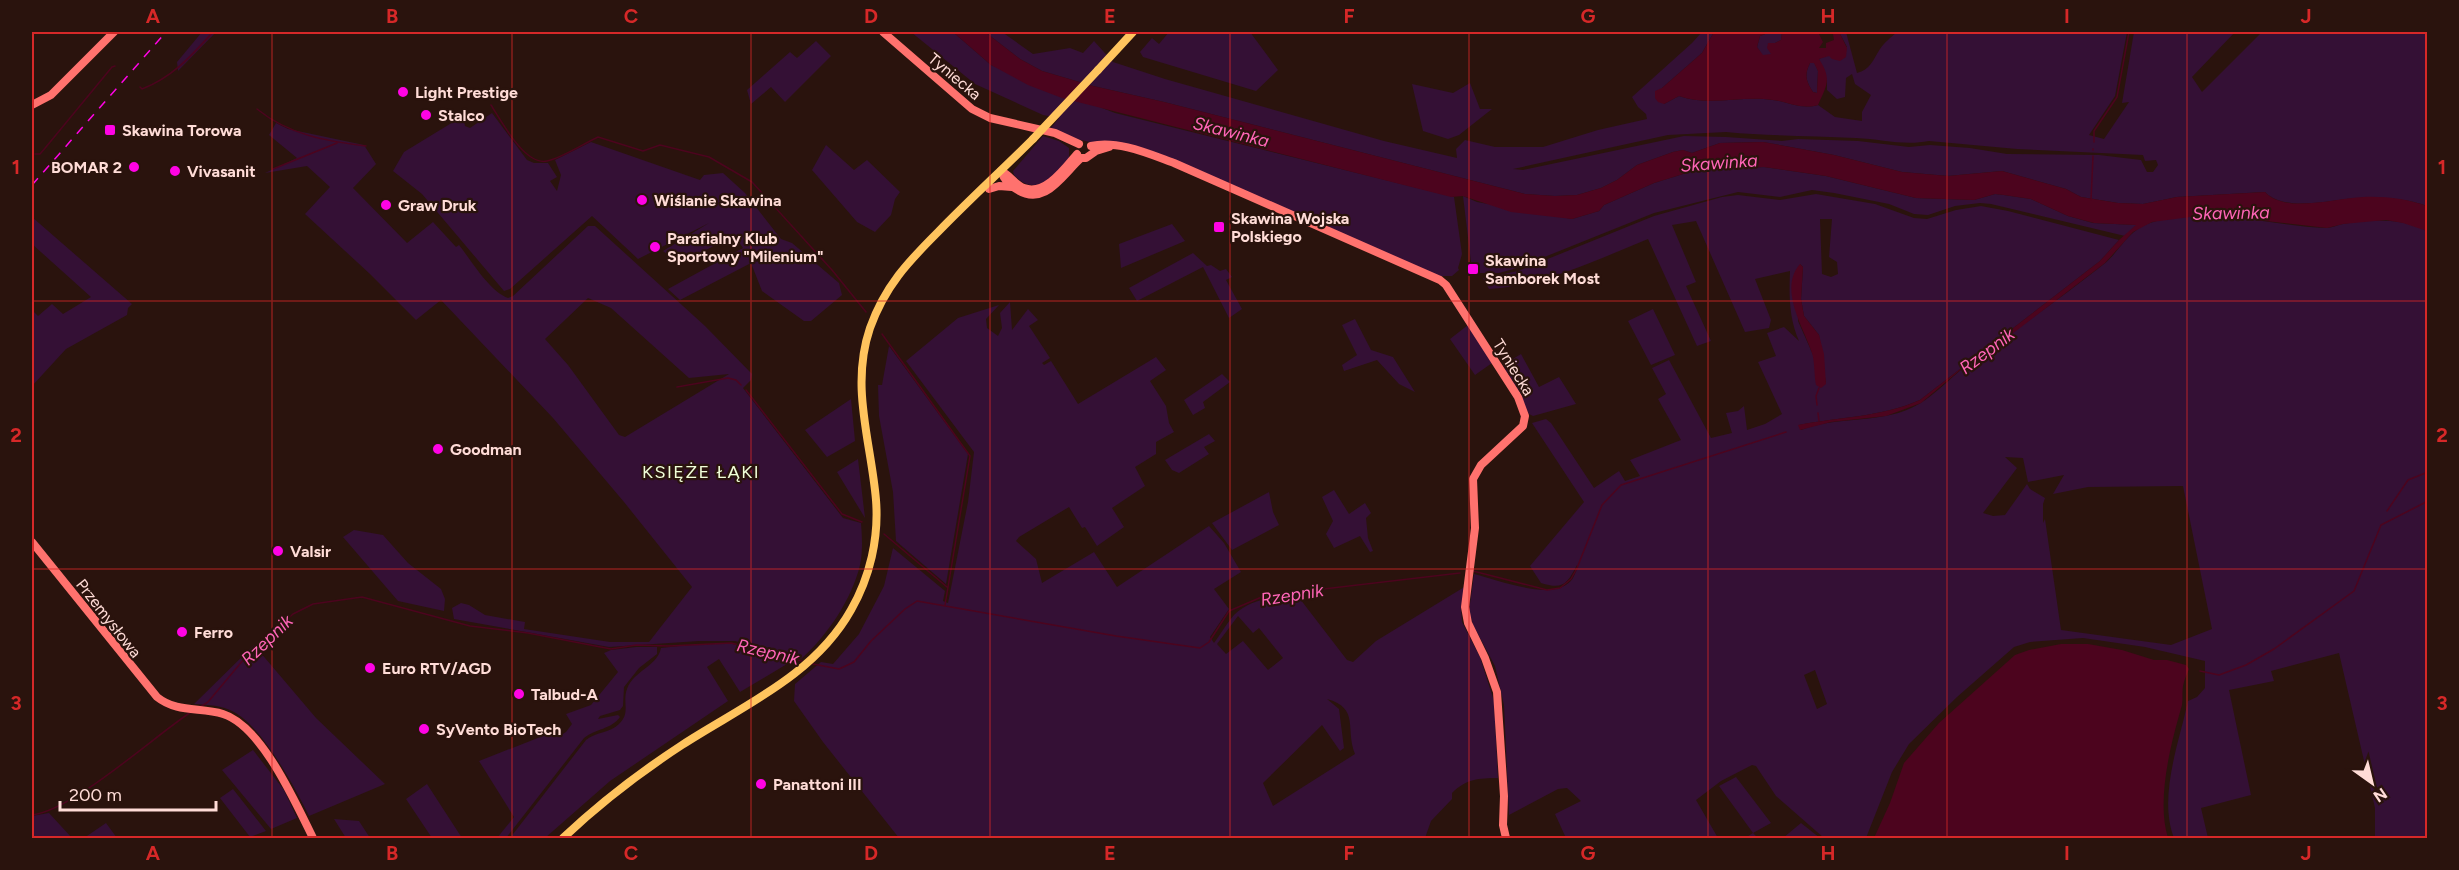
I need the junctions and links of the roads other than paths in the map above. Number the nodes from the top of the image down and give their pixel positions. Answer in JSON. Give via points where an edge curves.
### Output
{"nodes":[{"id":1,"x":114,"y":32,"type":"edge"},
{"id":2,"x":883,"y":32,"type":"edge"},
{"id":3,"x":1133,"y":32,"type":"edge"},
{"id":4,"x":32,"y":105,"type":"edge"},
{"id":5,"x":1092,"y":150,"type":"junction"},
{"id":6,"x":1078,"y":151,"type":"junction"},
{"id":7,"x":1001,"y":171,"type":"junction"},
{"id":8,"x":1012,"y":187,"type":"junction"},
{"id":9,"x":989,"y":189,"type":"junction"},
{"id":10,"x":938,"y":232,"type":"junction"},
{"id":11,"x":32,"y":542,"type":"edge"},
{"id":12,"x":313,"y":838,"type":"edge"},
{"id":13,"x":563,"y":838,"type":"edge"},
{"id":14,"x":1506,"y":838,"type":"edge"}],
"edges":[{"from":1,"to":4,"type":"street","via":[[51,95]]},
{"from":2,"to":6,"type":"street","name":"Tyniecka","via":[[972,109],[990,118],[1055,133]]},
{"from":3,"to":7,"type":"main road","bridge":true},
{"from":5,"to":6,"type":"street","name":"Tyniecka","via":[[1086,158]]},
{"from":5,"to":6,"type":"street","name":"Tyniecka","via":[[1087,142]]},
{"from":5,"to":14,"type":"street","name":"Tyniecka","via":[[1116,146],[1174,163],[1430,275],[1446,285],[1518,397],[1525,416],[1521,430],[1484,462],[1473,478],[1475,528],[1466,616],[1489,667],[1499,704]]},
{"from":6,"to":7,"type":"street","via":[[1044,186],[1036,189],[1021,187]]},
{"from":6,"to":8,"type":"street","via":[[1045,193],[1030,196]]},
{"from":7,"to":8,"type":"street"},
{"from":7,"to":9,"type":"main road"},
{"from":7,"to":10,"type":"main road"},
{"from":8,"to":9,"type":"street"},
{"from":9,"to":10,"type":"main road"},
{"from":10,"to":13,"type":"main road","via":[[898,274],[870,328],[861,397],[876,501],[874,546],[853,608],[833,638],[802,669],[641,773]]},
{"from":11,"to":12,"type":"street","name":"Przemysłowa","via":[[157,698],[171,706],[212,712],[237,721],[253,737],[284,778]]}]}
